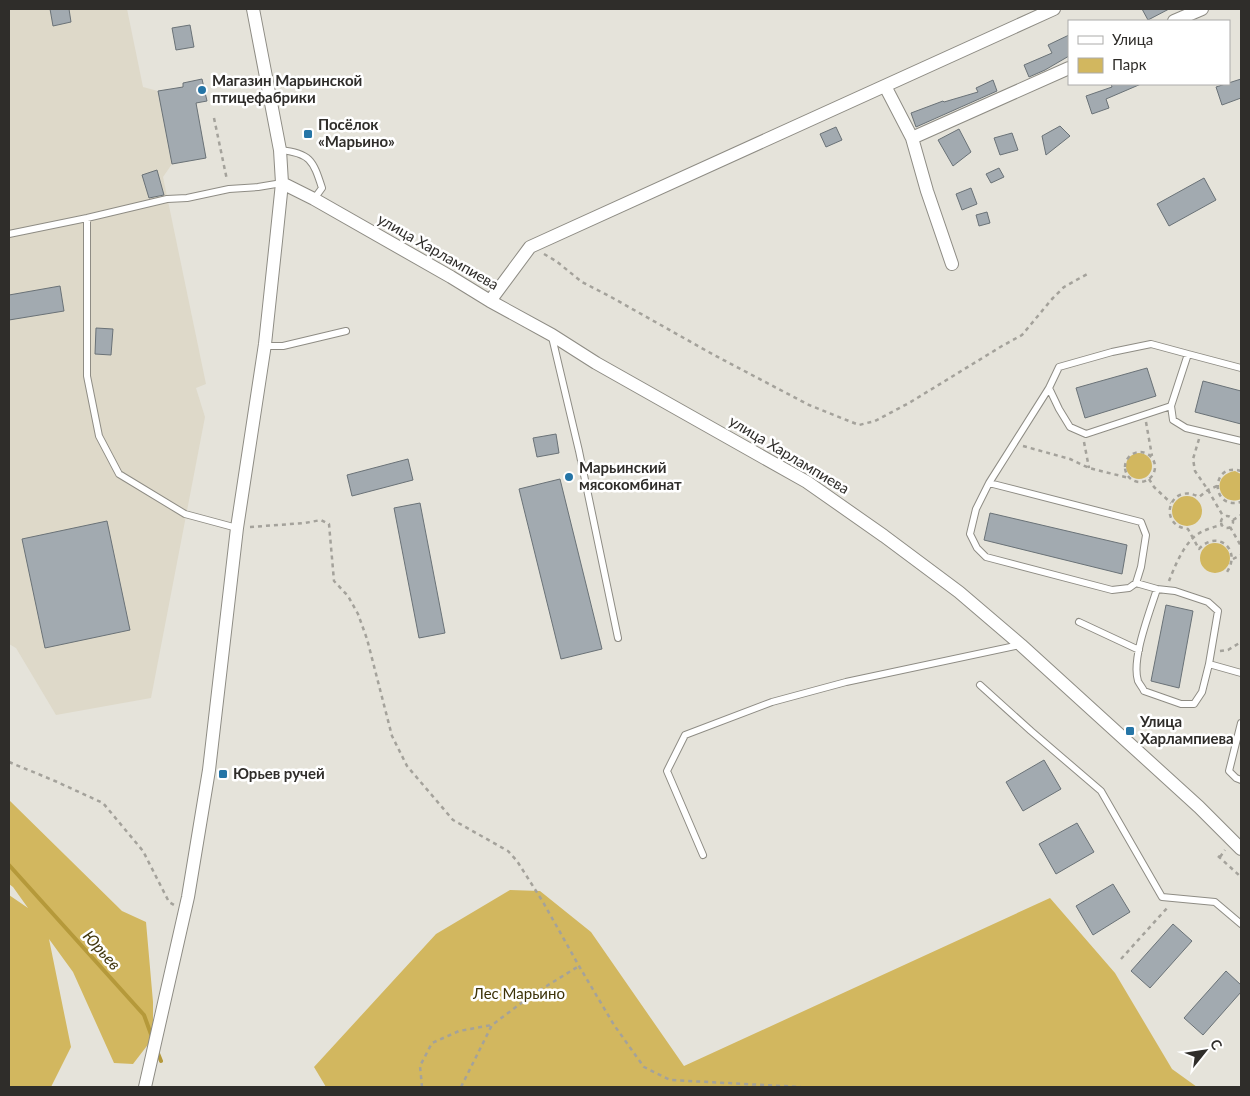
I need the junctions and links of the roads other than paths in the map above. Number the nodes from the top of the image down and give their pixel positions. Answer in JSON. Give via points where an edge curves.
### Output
{"nodes":[{"id":1,"x":253,"y":9,"type":"edge"},
{"id":2,"x":1054,"y":9,"type":"edge"},
{"id":3,"x":1202,"y":9,"type":"edge"},
{"id":4,"x":1176,"y":20,"type":"edge"},
{"id":5,"x":1068,"y":68,"type":"edge"},
{"id":6,"x":885,"y":86,"type":"junction"},
{"id":7,"x":912,"y":138,"type":"junction"},
{"id":8,"x":280,"y":150,"type":"junction"},
{"id":9,"x":282,"y":183,"type":"junction"},
{"id":10,"x":314,"y":199,"type":"junction"},
{"id":11,"x":87,"y":218,"type":"junction"},
{"id":12,"x":9,"y":234,"type":"edge"},
{"id":13,"x":952,"y":264,"type":"dead end"},
{"id":14,"x":490,"y":301,"type":"junction"},
{"id":15,"x":346,"y":331,"type":"dead end"},
{"id":16,"x":552,"y":335,"type":"junction"},
{"id":17,"x":265,"y":344,"type":"junction"},
{"id":18,"x":1188,"y":354,"type":"junction"},
{"id":19,"x":1241,"y":368,"type":"edge"},
{"id":20,"x":1049,"y":388,"type":"junction"},
{"id":21,"x":1171,"y":406,"type":"junction"},
{"id":22,"x":1241,"y":441,"type":"edge"},
{"id":23,"x":989,"y":483,"type":"junction"},
{"id":24,"x":236,"y":528,"type":"junction"},
{"id":25,"x":1136,"y":583,"type":"junction"},
{"id":26,"x":1157,"y":588,"type":"junction"},
{"id":27,"x":1079,"y":622,"type":"dead end"},
{"id":28,"x":618,"y":638,"type":"dead end"},
{"id":29,"x":1021,"y":645,"type":"junction"},
{"id":30,"x":1139,"y":650,"type":"junction"},
{"id":31,"x":1209,"y":664,"type":"junction"},
{"id":32,"x":1241,"y":672,"type":"edge"},
{"id":33,"x":980,"y":685,"type":"dead end"},
{"id":34,"x":1241,"y":723,"type":"edge"},
{"id":35,"x":1241,"y":780,"type":"edge"},
{"id":36,"x":1241,"y":849,"type":"edge"},
{"id":37,"x":703,"y":855,"type":"dead end"},
{"id":38,"x":1241,"y":924,"type":"edge"},
{"id":39,"x":145,"y":1087,"type":"edge"}],
"edges":[{"from":1,"to":8,"type":"street"},
{"from":2,"to":6,"type":"street"},
{"from":3,"to":4,"type":"street"},
{"from":5,"to":7,"type":"street"},
{"from":6,"to":7,"type":"street"},
{"from":6,"to":14,"type":"street","via":[[530,247]]},
{"from":7,"to":13,"type":"street"},
{"from":8,"to":9,"type":"street"},
{"from":8,"to":10,"type":"lane","via":[[309,158],[322,188]]},
{"from":9,"to":10,"type":"street","name":"улица Харлампиева"},
{"from":9,"to":11,"type":"lane","via":[[167,199]]},
{"from":9,"to":17,"type":"street"},
{"from":10,"to":14,"type":"street","name":"улица Харлампиева"},
{"from":11,"to":12,"type":"lane"},
{"from":11,"to":24,"type":"lane","via":[[87,376],[99,436],[119,474],[186,514]]},
{"from":14,"to":16,"type":"street","name":"улица Харлампиева"},
{"from":15,"to":17,"type":"lane","via":[[282,346]]},
{"from":16,"to":28,"type":"lane"},
{"from":16,"to":29,"type":"street","name":"улица Харлампиева","via":[[808,482],[959,592]]},
{"from":17,"to":24,"type":"street"},
{"from":18,"to":19,"type":"lane"},
{"from":18,"to":20,"type":"lane","via":[[1151,344],[1112,352],[1059,367]]},
{"from":18,"to":21,"type":"lane"},
{"from":20,"to":21,"type":"lane","via":[[1070,427],[1086,434]]},
{"from":20,"to":23,"type":"lane"},
{"from":21,"to":22,"type":"lane","via":[[1173,420],[1186,428]]},
{"from":23,"to":25,"type":"lane","via":[[1141,522],[1146,535]]},
{"from":23,"to":25,"type":"lane","via":[[976,509],[970,534],[986,557],[1112,590],[1129,588]]},
{"from":24,"to":39,"type":"street","via":[[209,770],[185,910]]},
{"from":25,"to":26,"type":"lane"},
{"from":26,"to":30,"type":"lane"},
{"from":26,"to":31,"type":"lane","via":[[1208,602],[1218,612]]},
{"from":27,"to":30,"type":"lane"},
{"from":29,"to":36,"type":"street","name":"улица Харлампиева"},
{"from":29,"to":37,"type":"lane","via":[[846,682],[772,702],[685,735],[667,772]]},
{"from":30,"to":31,"type":"lane","via":[[1136,664],[1138,681],[1144,691],[1181,704],[1194,704],[1202,692]]},
{"from":31,"to":32,"type":"lane"},
{"from":33,"to":38,"type":"lane","via":[[1102,791],[1162,897],[1215,902]]},
{"from":34,"to":35,"type":"lane","via":[[1229,771]]}]}
